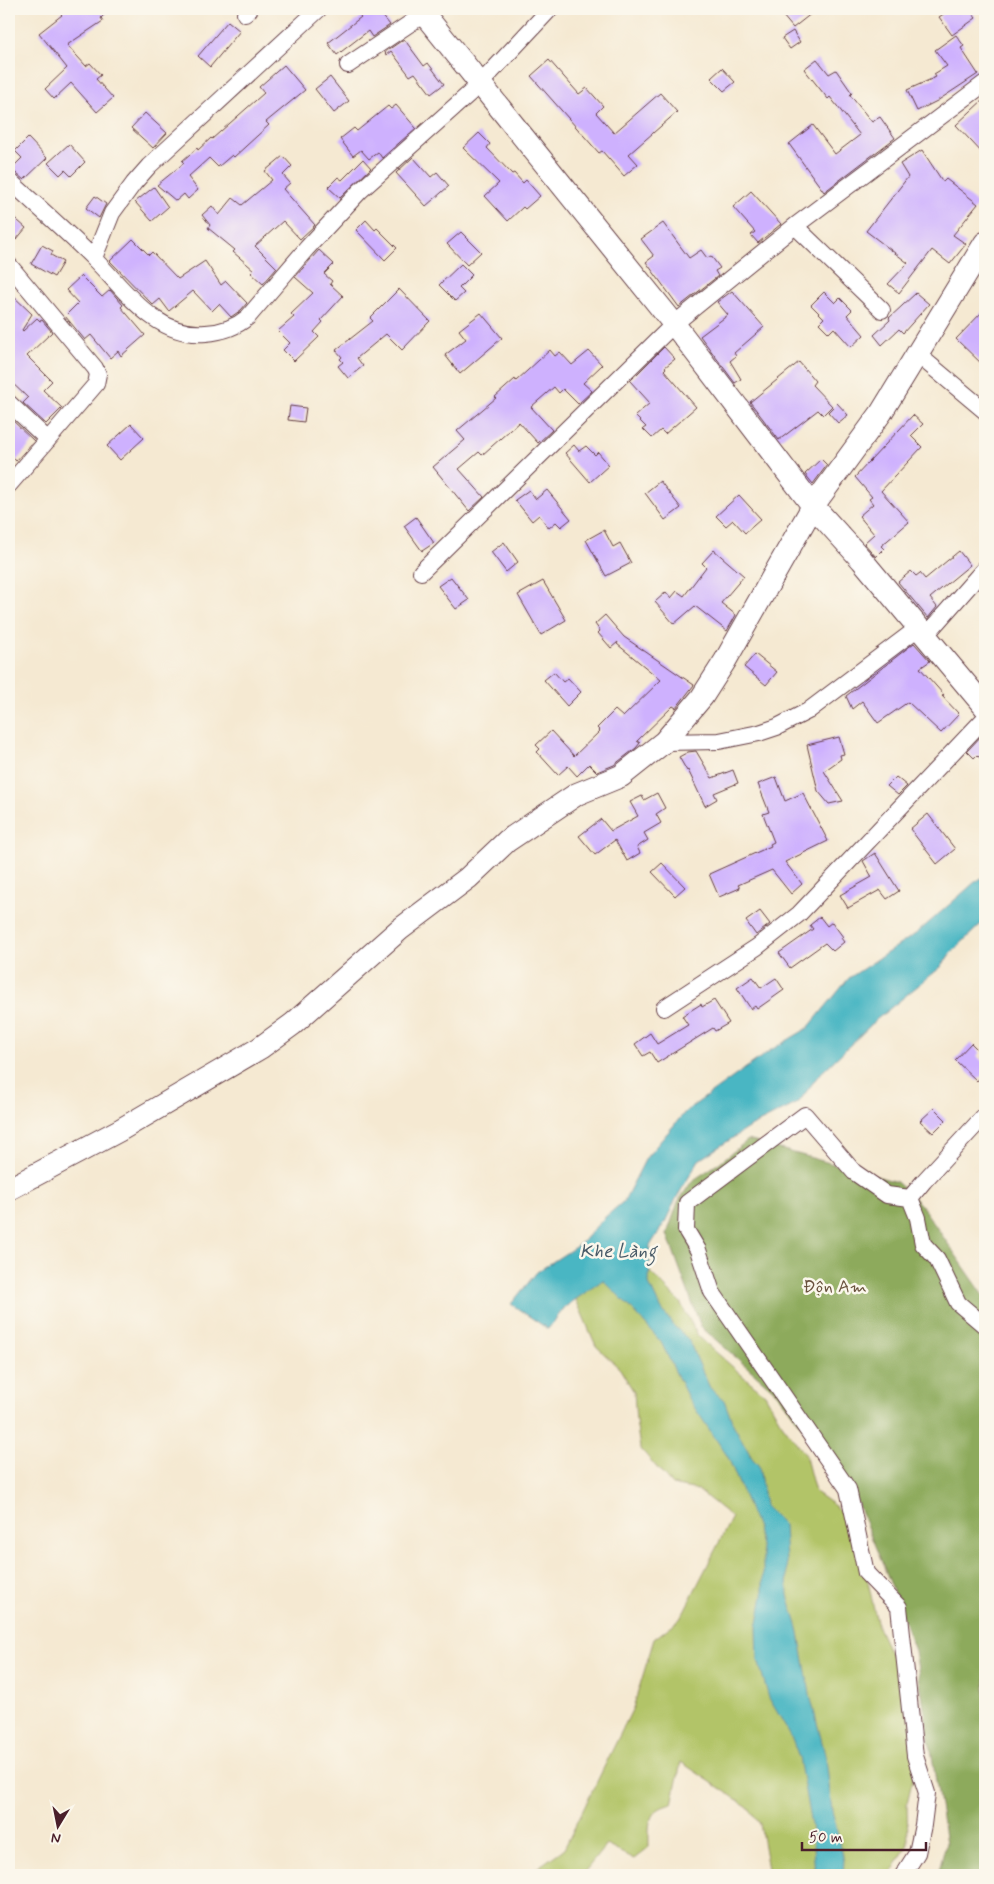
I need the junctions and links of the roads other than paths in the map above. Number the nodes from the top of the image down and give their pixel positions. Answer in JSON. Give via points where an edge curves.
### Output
{"nodes":[{"id":1,"x":319,"y":9,"type":"edge"},
{"id":2,"x":550,"y":9,"type":"edge"},
{"id":3,"x":422,"y":12,"type":"edge"},
{"id":4,"x":348,"y":65,"type":"dead end"},
{"id":5,"x":985,"y":83,"type":"edge"},
{"id":6,"x":479,"y":84,"type":"junction"},
{"id":7,"x":9,"y":180,"type":"edge"},
{"id":8,"x":795,"y":226,"type":"junction"},
{"id":9,"x":985,"y":243,"type":"edge"},
{"id":10,"x":94,"y":258,"type":"junction"},
{"id":11,"x":9,"y":266,"type":"edge"},
{"id":12,"x":882,"y":310,"type":"dead end"},
{"id":13,"x":674,"y":324,"type":"junction"},
{"id":14,"x":917,"y":354,"type":"junction"},
{"id":15,"x":9,"y":403,"type":"edge"},
{"id":16,"x":985,"y":411,"type":"edge"},
{"id":17,"x":48,"y":440,"type":"junction"},
{"id":18,"x":9,"y":485,"type":"edge"},
{"id":19,"x":813,"y":506,"type":"junction"},
{"id":20,"x":985,"y":568,"type":"edge"},
{"id":21,"x":421,"y":572,"type":"dead end"},
{"id":22,"x":922,"y":632,"type":"junction"},
{"id":23,"x":985,"y":707,"type":"edge"},
{"id":24,"x":985,"y":718,"type":"edge"},
{"id":25,"x":664,"y":742,"type":"junction"},
{"id":26,"x":664,"y":1008,"type":"dead end"},
{"id":27,"x":985,"y":1115,"type":"edge"},
{"id":28,"x":9,"y":1189,"type":"edge"},
{"id":29,"x":910,"y":1198,"type":"junction"},
{"id":30,"x":985,"y":1326,"type":"edge"},
{"id":31,"x":903,"y":1875,"type":"edge"}],
"edges":[{"from":1,"to":10,"type":"street","via":[[134,182],[112,213]]},
{"from":2,"to":6,"type":"street"},
{"from":3,"to":4,"type":"street"},
{"from":3,"to":6,"type":"street"},
{"from":5,"to":8,"type":"street"},
{"from":6,"to":10,"type":"street","via":[[360,190],[253,312],[228,330],[200,334],[166,326],[137,304]]},
{"from":6,"to":13,"type":"street"},
{"from":7,"to":10,"type":"street"},
{"from":8,"to":12,"type":"street"},
{"from":8,"to":13,"type":"street"},
{"from":9,"to":14,"type":"street"},
{"from":11,"to":17,"type":"street","via":[[98,374],[96,384]]},
{"from":13,"to":19,"type":"street"},
{"from":13,"to":21,"type":"street"},
{"from":14,"to":16,"type":"street"},
{"from":14,"to":19,"type":"street","via":[[881,413]]},
{"from":15,"to":17,"type":"street"},
{"from":17,"to":18,"type":"street"},
{"from":19,"to":22,"type":"street"},
{"from":19,"to":25,"type":"street","via":[[702,697]]},
{"from":20,"to":22,"type":"street"},
{"from":22,"to":23,"type":"street"},
{"from":22,"to":25,"type":"street","via":[[808,711],[777,727],[719,740]]},
{"from":24,"to":26,"type":"street","via":[[799,914],[757,947]]},
{"from":25,"to":28,"type":"street","via":[[621,776],[576,794],[507,841],[468,878],[400,930],[293,1024],[260,1048],[120,1130]]},
{"from":27,"to":29,"type":"street"},
{"from":29,"to":30,"type":"street","via":[[923,1244],[937,1259],[958,1303]]},
{"from":29,"to":31,"type":"street","via":[[887,1195],[854,1172],[805,1115],[687,1203],[686,1230],[698,1250],[712,1292],[848,1489],[866,1573],[899,1607],[915,1756],[927,1793],[917,1853]]}]}
